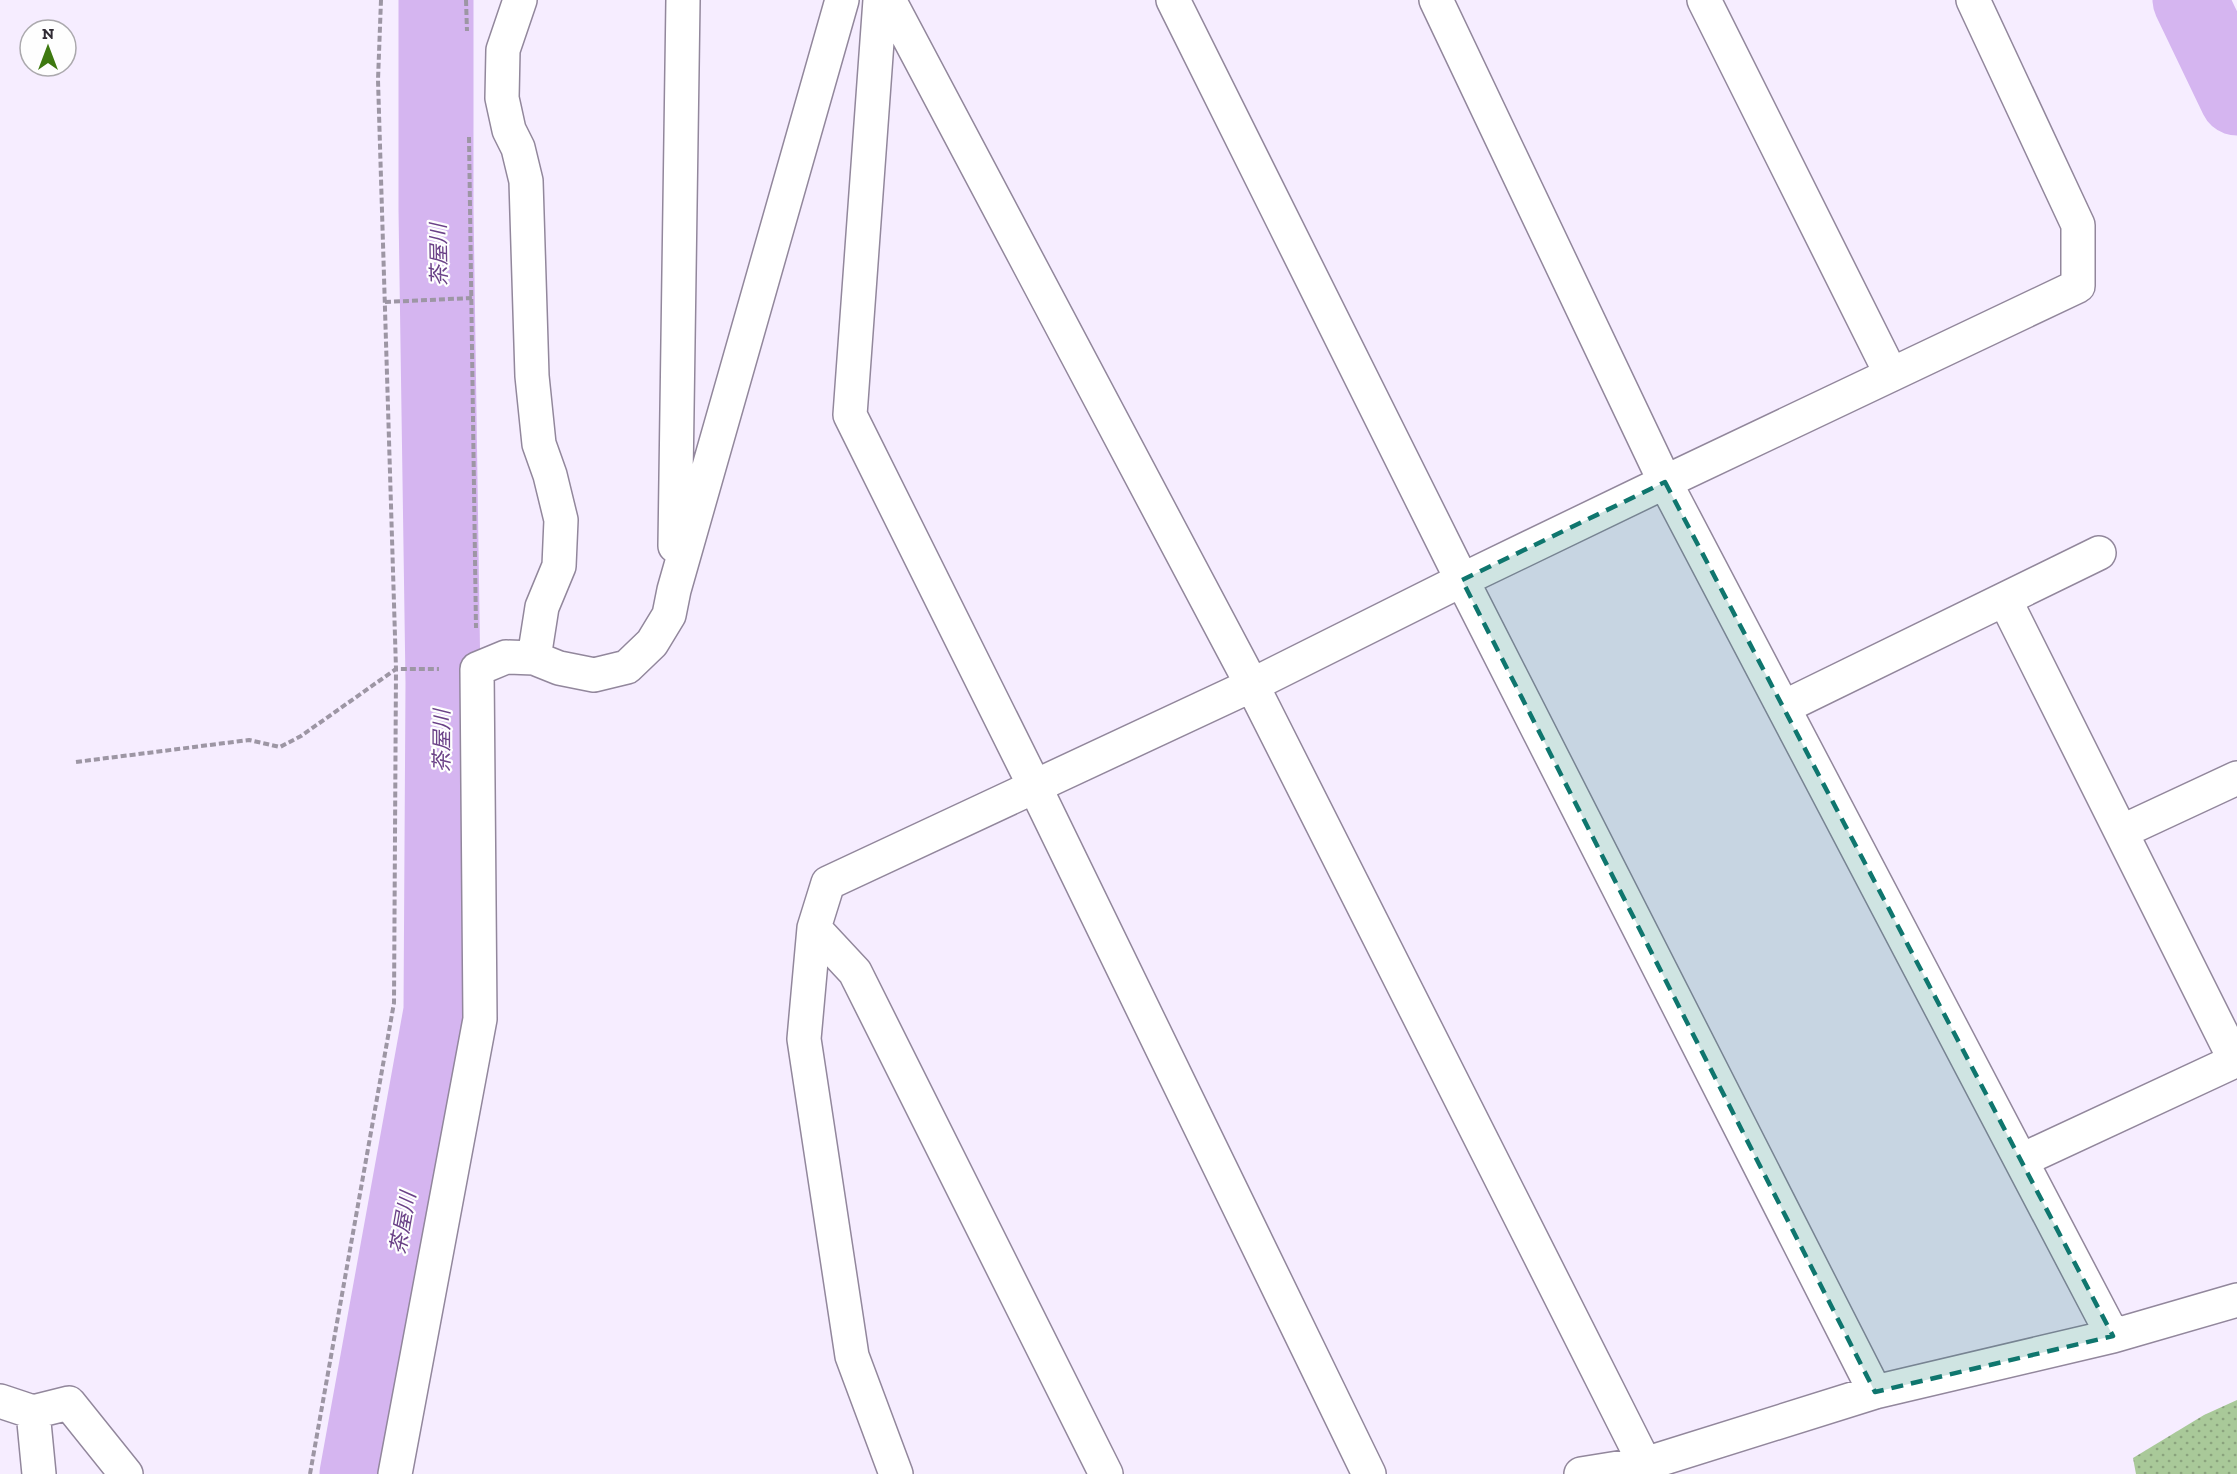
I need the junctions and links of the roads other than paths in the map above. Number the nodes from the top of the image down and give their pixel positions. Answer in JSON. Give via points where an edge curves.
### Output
{"nodes":[{"id":1,"x":520,"y":0,"type":"edge"},
{"id":2,"x":683,"y":0,"type":"edge"},
{"id":3,"x":842,"y":0,"type":"edge"},
{"id":4,"x":880,"y":0,"type":"edge"},
{"id":5,"x":889,"y":0,"type":"edge"},
{"id":6,"x":1173,"y":0,"type":"edge"},
{"id":7,"x":1436,"y":0,"type":"edge"},
{"id":8,"x":1704,"y":0,"type":"edge"},
{"id":9,"x":1973,"y":0,"type":"edge"},
{"id":10,"x":1891,"y":374,"type":"junction"},
{"id":11,"x":1665,"y":482,"type":"junction"},
{"id":12,"x":2099,"y":553,"type":"dead end"},
{"id":13,"x":1462,"y":580,"type":"junction"},
{"id":14,"x":674,"y":590,"type":"junction"},
{"id":15,"x":2005,"y":600,"type":"junction"},
{"id":16,"x":534,"y":658,"type":"junction"},
{"id":17,"x":1252,"y":685,"type":"junction"},
{"id":18,"x":1784,"y":707,"type":"junction"},
{"id":19,"x":2237,"y":778,"type":"edge"},
{"id":20,"x":1035,"y":787,"type":"junction"},
{"id":21,"x":2121,"y":832,"type":"junction"},
{"id":22,"x":814,"y":928,"type":"junction"},
{"id":23,"x":2236,"y":1060,"type":"edge"},
{"id":24,"x":2022,"y":1160,"type":"junction"},
{"id":25,"x":2237,"y":1300,"type":"edge"},
{"id":26,"x":2113,"y":1336,"type":"junction"},
{"id":27,"x":1875,"y":1392,"type":"junction"},
{"id":28,"x":0,"y":1401,"type":"edge"},
{"id":29,"x":33,"y":1413,"type":"junction"},
{"id":30,"x":1633,"y":1469,"type":"edge"},
{"id":31,"x":39,"y":1474,"type":"edge"},
{"id":32,"x":126,"y":1474,"type":"edge"},
{"id":33,"x":395,"y":1474,"type":"edge"},
{"id":34,"x":896,"y":1474,"type":"edge"},
{"id":35,"x":1107,"y":1474,"type":"edge"},
{"id":36,"x":1369,"y":1474,"type":"edge"},
{"id":37,"x":1581,"y":1474,"type":"edge"}],
"edges":[{"from":1,"to":16,"type":"street","via":[[503,50],[502,98],[526,181],[532,376],[539,444],[561,520],[559,566],[542,608]]},
{"from":2,"to":14,"type":"street"},
{"from":3,"to":14,"type":"street"},
{"from":4,"to":20,"type":"street","via":[[850,415]]},
{"from":5,"to":17,"type":"street"},
{"from":6,"to":13,"type":"street"},
{"from":7,"to":11,"type":"street"},
{"from":8,"to":10,"type":"street"},
{"from":9,"to":10,"type":"street","via":[[2078,225],[2078,286]]},
{"from":10,"to":11,"type":"street"},
{"from":11,"to":13,"type":"street"},
{"from":11,"to":18,"type":"street"},
{"from":12,"to":15,"type":"street"},
{"from":13,"to":17,"type":"street"},
{"from":13,"to":27,"type":"street"},
{"from":14,"to":16,"type":"street","via":[[669,615],[658,634],[627,667],[594,675]]},
{"from":15,"to":18,"type":"street"},
{"from":15,"to":21,"type":"street"},
{"from":16,"to":33,"type":"street","via":[[506,657],[477,669],[480,1019]]},
{"from":17,"to":20,"type":"street"},
{"from":17,"to":30,"type":"street"},
{"from":18,"to":24,"type":"street"},
{"from":19,"to":21,"type":"street"},
{"from":20,"to":22,"type":"street","via":[[828,883]]},
{"from":20,"to":36,"type":"street"},
{"from":21,"to":23,"type":"street"},
{"from":22,"to":34,"type":"street","via":[[804,1040],[852,1356]]},
{"from":22,"to":35,"type":"street","via":[[855,972]]},
{"from":23,"to":24,"type":"street"},
{"from":24,"to":26,"type":"street"},
{"from":25,"to":26,"type":"street"},
{"from":26,"to":27,"type":"street"},
{"from":27,"to":30,"type":"street"},
{"from":28,"to":29,"type":"street"},
{"from":29,"to":31,"type":"street"},
{"from":29,"to":32,"type":"street","via":[[69,1403]]},
{"from":30,"to":37,"type":"street"}]}
